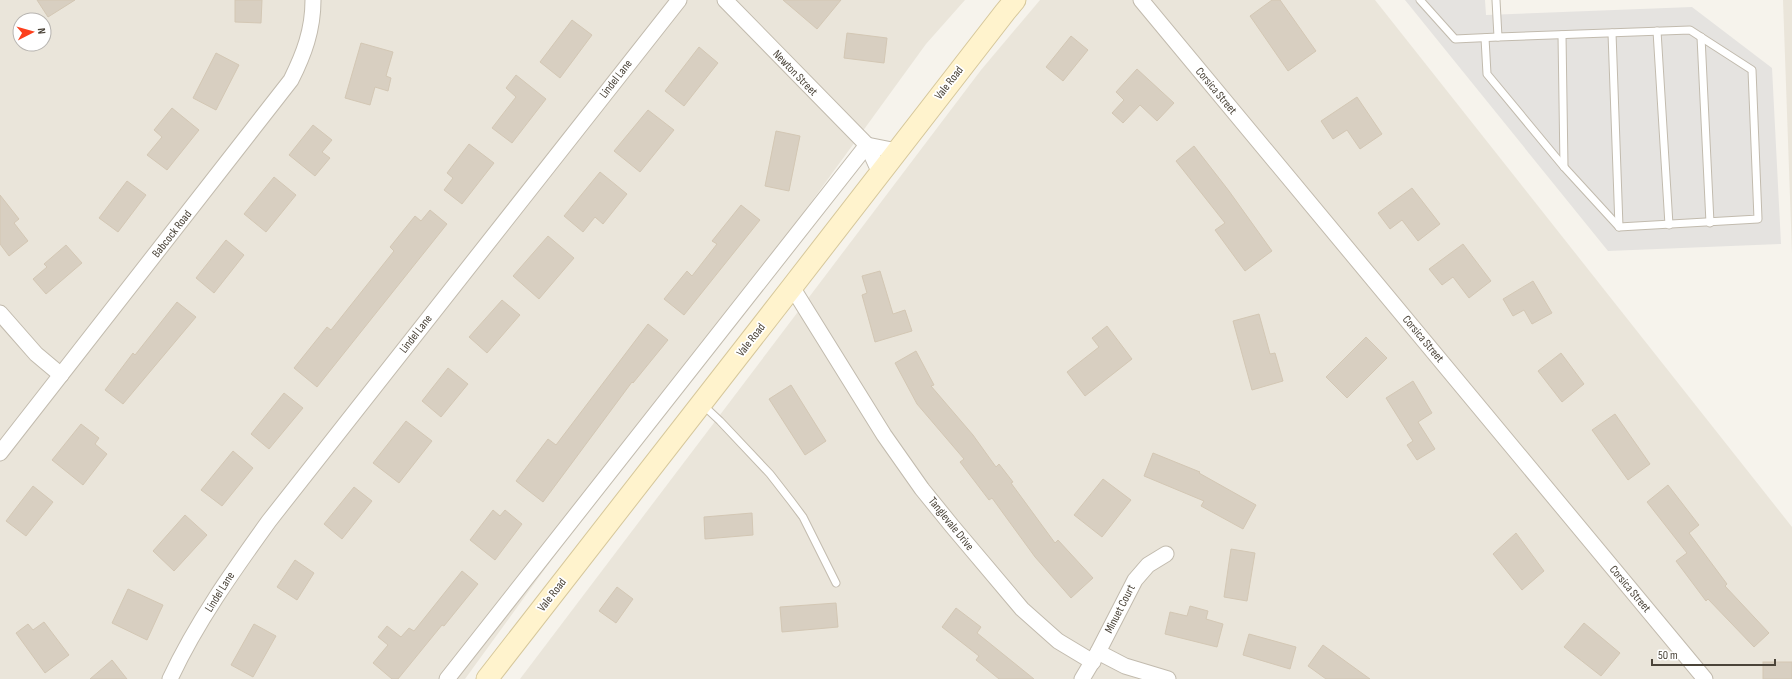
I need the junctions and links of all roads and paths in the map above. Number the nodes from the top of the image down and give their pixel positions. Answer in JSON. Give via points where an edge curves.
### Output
{"nodes":[{"id":1,"x":313,"y":0,"type":"edge"},
{"id":2,"x":679,"y":0,"type":"edge"},
{"id":3,"x":725,"y":0,"type":"edge"},
{"id":4,"x":1015,"y":0,"type":"edge"},
{"id":5,"x":1141,"y":0,"type":"edge"},
{"id":6,"x":1420,"y":0,"type":"edge"},
{"id":7,"x":1496,"y":0,"type":"edge"},
{"id":8,"x":1657,"y":31,"type":"junction"},
{"id":9,"x":1612,"y":33,"type":"junction"},
{"id":10,"x":1562,"y":35,"type":"junction"},
{"id":11,"x":1498,"y":37,"type":"junction"},
{"id":12,"x":1700,"y":37,"type":"junction"},
{"id":13,"x":1485,"y":38,"type":"junction"},
{"id":14,"x":867,"y":145,"type":"junction"},
{"id":15,"x":897,"y":151,"type":"junction"},
{"id":16,"x":1564,"y":167,"type":"junction"},
{"id":17,"x":880,"y":173,"type":"junction"},
{"id":18,"x":1710,"y":223,"type":"junction"},
{"id":19,"x":1669,"y":225,"type":"junction"},
{"id":20,"x":1619,"y":228,"type":"junction"},
{"id":21,"x":792,"y":287,"type":"junction"},
{"id":22,"x":0,"y":313,"type":"edge"},
{"id":23,"x":61,"y":375,"type":"junction"},
{"id":24,"x":702,"y":403,"type":"junction"},
{"id":25,"x":0,"y":453,"type":"edge"},
{"id":26,"x":1166,"y":554,"type":"dead end"},
{"id":27,"x":836,"y":583,"type":"dead end"},
{"id":28,"x":1096,"y":657,"type":"junction"},
{"id":29,"x":170,"y":679,"type":"edge"},
{"id":30,"x":447,"y":679,"type":"edge"},
{"id":31,"x":486,"y":679,"type":"edge"},
{"id":32,"x":1082,"y":679,"type":"edge"},
{"id":33,"x":1168,"y":679,"type":"edge"},
{"id":34,"x":1705,"y":679,"type":"edge"}],
"edges":[{"from":1,"to":23,"type":"street","name":"Babcock Road","via":[[309,36],[291,80]]},
{"from":2,"to":29,"type":"street","name":"Lindel Lane","via":[[269,521],[207,612]]},
{"from":3,"to":14,"type":"street","name":"Newton Street"},
{"from":4,"to":15,"type":"main road","name":"Vale Road"},
{"from":5,"to":34,"type":"street","name":"Corsica Street"},
{"from":6,"to":13,"type":"lane","via":[[1455,39]]},
{"from":7,"to":11,"type":"lane"},
{"from":8,"to":9,"type":"lane"},
{"from":8,"to":12,"type":"lane","via":[[1690,30]]},
{"from":8,"to":19,"type":"lane"},
{"from":9,"to":10,"type":"lane"},
{"from":9,"to":20,"type":"lane"},
{"from":10,"to":11,"type":"lane"},
{"from":10,"to":16,"type":"lane"},
{"from":11,"to":13,"type":"lane"},
{"from":12,"to":18,"type":"lane"},
{"from":12,"to":18,"type":"lane","via":[[1752,70],[1758,219]]},
{"from":13,"to":16,"type":"lane","via":[[1487,74]]},
{"from":14,"to":15,"type":"street"},
{"from":14,"to":17,"type":"street","name":"Newton Street"},
{"from":14,"to":30,"type":"street"},
{"from":15,"to":17,"type":"main road","name":"Vale Road"},
{"from":16,"to":20,"type":"lane"},
{"from":17,"to":21,"type":"main road","name":"Vale Road"},
{"from":18,"to":19,"type":"lane"},
{"from":19,"to":20,"type":"lane"},
{"from":21,"to":24,"type":"main road","name":"Vale Road"},
{"from":21,"to":28,"type":"street","name":"Tanglevale Drive","via":[[884,435],[952,526],[1022,609],[1053,637]]},
{"from":22,"to":23,"type":"street","via":[[36,354]]},
{"from":23,"to":25,"type":"street","name":"Babcock Road"},
{"from":24,"to":27,"type":"lane","via":[[770,474],[792,501]]},
{"from":24,"to":31,"type":"main road","name":"Vale Road"},
{"from":26,"to":28,"type":"street","name":"Minuet Court","via":[[1148,566],[1135,580]]},
{"from":28,"to":32,"type":"street","name":"Minuet Court"},
{"from":28,"to":33,"type":"street","name":"Tanglevale Drive"}]}
